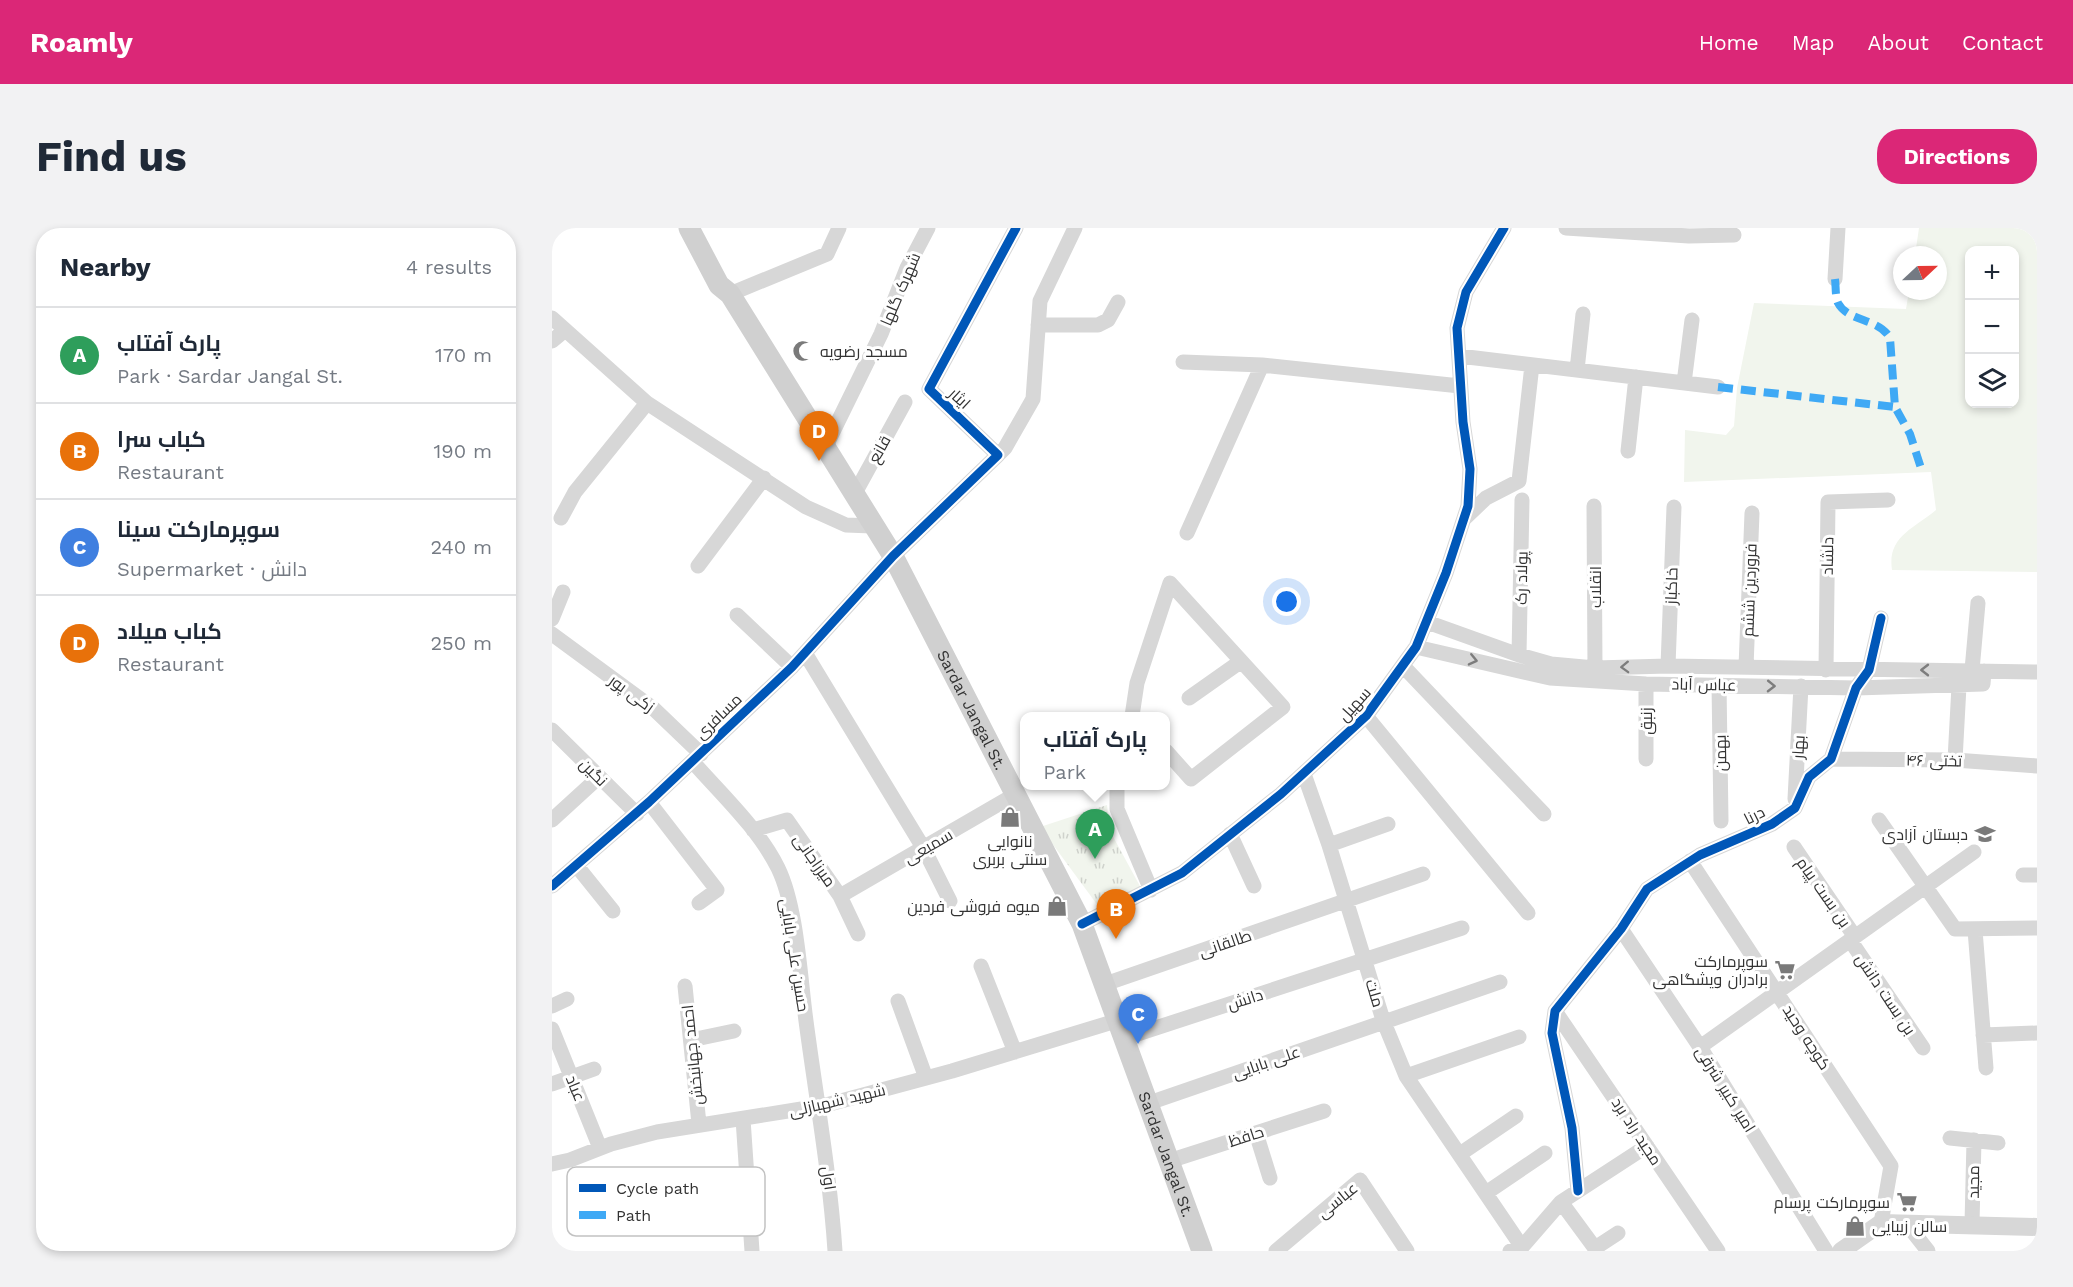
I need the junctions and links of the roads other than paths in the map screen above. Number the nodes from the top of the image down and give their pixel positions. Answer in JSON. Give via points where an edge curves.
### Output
{"nodes":[{"id":1,"x":689,"y":228,"type":"edge"},
{"id":2,"x":702,"y":228,"type":"edge"},
{"id":3,"x":839,"y":228,"type":"edge"},
{"id":4,"x":928,"y":228,"type":"edge"},
{"id":5,"x":1016,"y":228,"type":"edge"},
{"id":6,"x":1075,"y":228,"type":"edge"},
{"id":7,"x":1504,"y":228,"type":"edge"},
{"id":8,"x":1566,"y":228,"type":"edge"},
{"id":9,"x":1838,"y":228,"type":"edge"},
{"id":10,"x":1734,"y":236,"type":"dead end"},
{"id":11,"x":1835,"y":279,"type":"dead end"},
{"id":12,"x":730,"y":294,"type":"junction"},
{"id":13,"x":1118,"y":302,"type":"dead end"},
{"id":14,"x":1582,"y":314,"type":"dead end"},
{"id":15,"x":552,"y":318,"type":"edge"},
{"id":16,"x":1692,"y":320,"type":"dead end"},
{"id":17,"x":1038,"y":325,"type":"junction"},
{"id":18,"x":558,"y":336,"type":"edge"},
{"id":19,"x":1459,"y":356,"type":"junction"},
{"id":20,"x":1183,"y":362,"type":"dead end"},
{"id":21,"x":1262,"y":365,"type":"junction"},
{"id":22,"x":1532,"y":365,"type":"junction"},
{"id":23,"x":1577,"y":370,"type":"junction"},
{"id":24,"x":1635,"y":377,"type":"junction"},
{"id":25,"x":1684,"y":383,"type":"junction"},
{"id":26,"x":1460,"y":386,"type":"junction"},
{"id":27,"x":1718,"y":387,"type":"dead end"},
{"id":28,"x":905,"y":402,"type":"dead end"},
{"id":29,"x":647,"y":403,"type":"junction"},
{"id":30,"x":825,"y":448,"type":"junction"},
{"id":31,"x":1628,"y":451,"type":"dead end"},
{"id":32,"x":998,"y":455,"type":"junction"},
{"id":33,"x":764,"y":478,"type":"junction"},
{"id":34,"x":854,"y":495,"type":"junction"},
{"id":35,"x":1522,"y":500,"type":"dead end"},
{"id":36,"x":1888,"y":500,"type":"dead end"},
{"id":37,"x":1594,"y":506,"type":"dead end"},
{"id":38,"x":1674,"y":507,"type":"dead end"},
{"id":39,"x":1752,"y":513,"type":"dead end"},
{"id":40,"x":562,"y":518,"type":"dead end"},
{"id":41,"x":1465,"y":518,"type":"junction"},
{"id":42,"x":872,"y":526,"type":"junction"},
{"id":43,"x":1188,"y":533,"type":"dead end"},
{"id":44,"x":893,"y":556,"type":"junction"},
{"id":45,"x":698,"y":566,"type":"dead end"},
{"id":46,"x":563,"y":592,"type":"dead end"},
{"id":47,"x":1978,"y":603,"type":"dead end"},
{"id":48,"x":737,"y":615,"type":"dead end"},
{"id":49,"x":1881,"y":618,"type":"dead end"},
{"id":50,"x":552,"y":619,"type":"edge"},
{"id":51,"x":1427,"y":622,"type":"junction"},
{"id":52,"x":554,"y":640,"type":"edge"},
{"id":53,"x":1416,"y":647,"type":"junction"},
{"id":54,"x":805,"y":653,"type":"junction"},
{"id":55,"x":1519,"y":656,"type":"junction"},
{"id":56,"x":1240,"y":662,"type":"junction"},
{"id":57,"x":1403,"y":666,"type":"junction"},
{"id":58,"x":1668,"y":666,"type":"junction"},
{"id":59,"x":792,"y":667,"type":"junction"},
{"id":60,"x":1746,"y":667,"type":"junction"},
{"id":61,"x":1595,"y":668,"type":"junction"},
{"id":62,"x":1826,"y":670,"type":"junction"},
{"id":63,"x":1869,"y":670,"type":"junction"},
{"id":64,"x":1978,"y":671,"type":"junction"},
{"id":65,"x":2037,"y":672,"type":"edge"},
{"id":66,"x":1646,"y":684,"type":"junction"},
{"id":67,"x":1719,"y":684,"type":"junction"},
{"id":68,"x":1801,"y":686,"type":"junction"},
{"id":69,"x":1959,"y":686,"type":"junction"},
{"id":70,"x":1856,"y":688,"type":"junction"},
{"id":71,"x":1189,"y":698,"type":"dead end"},
{"id":72,"x":1133,"y":712,"type":"edge"},
{"id":73,"x":1366,"y":716,"type":"junction"},
{"id":74,"x":552,"y":730,"type":"edge"},
{"id":75,"x":1170,"y":755,"type":"edge"},
{"id":76,"x":697,"y":758,"type":"junction"},
{"id":77,"x":1646,"y":759,"type":"dead end"},
{"id":78,"x":1831,"y":759,"type":"junction"},
{"id":79,"x":1955,"y":760,"type":"junction"},
{"id":80,"x":2037,"y":765,"type":"edge"},
{"id":81,"x":1304,"y":774,"type":"junction"},
{"id":82,"x":599,"y":777,"type":"junction"},
{"id":83,"x":1117,"y":790,"type":"edge"},
{"id":84,"x":1016,"y":794,"type":"junction"},
{"id":85,"x":649,"y":802,"type":"junction"},
{"id":86,"x":1795,"y":808,"type":"junction"},
{"id":87,"x":637,"y":814,"type":"junction"},
{"id":88,"x":1544,"y":814,"type":"dead end"},
{"id":89,"x":552,"y":820,"type":"edge"},
{"id":90,"x":1879,"y":820,"type":"dead end"},
{"id":91,"x":1721,"y":821,"type":"dead end"},
{"id":92,"x":1388,"y":824,"type":"dead end"},
{"id":93,"x":753,"y":830,"type":"junction"},
{"id":94,"x":1230,"y":834,"type":"junction"},
{"id":95,"x":1329,"y":845,"type":"junction"},
{"id":96,"x":1794,"y":847,"type":"dead end"},
{"id":97,"x":924,"y":849,"type":"junction"},
{"id":98,"x":1974,"y":852,"type":"dead end"},
{"id":99,"x":1690,"y":861,"type":"junction"},
{"id":100,"x":576,"y":865,"type":"junction"},
{"id":101,"x":1424,"y":874,"type":"dead end"},
{"id":102,"x":552,"y":886,"type":"edge"},
{"id":103,"x":1254,"y":886,"type":"dead end"},
{"id":104,"x":1926,"y":886,"type":"junction"},
{"id":105,"x":1151,"y":890,"type":"junction"},
{"id":106,"x":840,"y":896,"type":"junction"},
{"id":107,"x":950,"y":901,"type":"dead end"},
{"id":108,"x":1344,"y":902,"type":"junction"},
{"id":109,"x":699,"y":903,"type":"dead end"},
{"id":110,"x":612,"y":911,"type":"dead end"},
{"id":111,"x":1528,"y":913,"type":"dead end"},
{"id":112,"x":1082,"y":924,"type":"junction"},
{"id":113,"x":1462,"y":928,"type":"dead end"},
{"id":114,"x":2037,"y":928,"type":"edge"},
{"id":115,"x":1621,"y":929,"type":"junction"},
{"id":116,"x":1975,"y":930,"type":"junction"},
{"id":117,"x":858,"y":934,"type":"dead end"},
{"id":118,"x":1853,"y":938,"type":"junction"},
{"id":119,"x":1364,"y":960,"type":"junction"},
{"id":120,"x":981,"y":966,"type":"dead end"},
{"id":121,"x":1500,"y":982,"type":"dead end"},
{"id":122,"x":1105,"y":984,"type":"junction"},
{"id":123,"x":685,"y":986,"type":"dead end"},
{"id":124,"x":1778,"y":992,"type":"junction"},
{"id":125,"x":567,"y":999,"type":"dead end"},
{"id":126,"x":898,"y":1001,"type":"dead end"},
{"id":127,"x":552,"y":1006,"type":"edge"},
{"id":128,"x":1555,"y":1011,"type":"junction"},
{"id":129,"x":1383,"y":1020,"type":"junction"},
{"id":130,"x":552,"y":1029,"type":"edge"},
{"id":131,"x":1122,"y":1029,"type":"junction"},
{"id":132,"x":734,"y":1031,"type":"dead end"},
{"id":133,"x":2037,"y":1033,"type":"edge"},
{"id":134,"x":1983,"y":1035,"type":"junction"},
{"id":135,"x":1519,"y":1037,"type":"dead end"},
{"id":136,"x":691,"y":1040,"type":"junction"},
{"id":137,"x":1700,"y":1047,"type":"junction"},
{"id":138,"x":1923,"y":1048,"type":"dead end"},
{"id":139,"x":1015,"y":1052,"type":"junction"},
{"id":140,"x":1986,"y":1068,"type":"dead end"},
{"id":141,"x":594,"y":1069,"type":"dead end"},
{"id":142,"x":1406,"y":1076,"type":"junction"},
{"id":143,"x":571,"y":1077,"type":"junction"},
{"id":144,"x":926,"y":1078,"type":"junction"},
{"id":145,"x":552,"y":1084,"type":"edge"},
{"id":146,"x":1149,"y":1103,"type":"junction"},
{"id":147,"x":817,"y":1107,"type":"junction"},
{"id":148,"x":1324,"y":1111,"type":"dead end"},
{"id":149,"x":1516,"y":1116,"type":"dead end"},
{"id":150,"x":743,"y":1119,"type":"junction"},
{"id":151,"x":699,"y":1124,"type":"junction"},
{"id":152,"x":1256,"y":1133,"type":"junction"},
{"id":153,"x":1950,"y":1138,"type":"dead end"},
{"id":154,"x":1974,"y":1140,"type":"junction"},
{"id":155,"x":1998,"y":1143,"type":"dead end"},
{"id":156,"x":1647,"y":1146,"type":"junction"},
{"id":157,"x":600,"y":1148,"type":"junction"},
{"id":158,"x":1460,"y":1154,"type":"junction"},
{"id":159,"x":1545,"y":1154,"type":"dead end"},
{"id":160,"x":1169,"y":1161,"type":"junction"},
{"id":161,"x":552,"y":1164,"type":"edge"},
{"id":162,"x":746,"y":1167,"type":"edge"},
{"id":163,"x":1270,"y":1178,"type":"dead end"},
{"id":164,"x":1578,"y":1191,"type":"junction"},
{"id":165,"x":1486,"y":1193,"type":"junction"},
{"id":166,"x":1561,"y":1202,"type":"junction"},
{"id":167,"x":1881,"y":1222,"type":"junction"},
{"id":168,"x":1906,"y":1223,"type":"junction"},
{"id":169,"x":1972,"y":1224,"type":"junction"},
{"id":170,"x":2037,"y":1227,"type":"edge"},
{"id":171,"x":1618,"y":1233,"type":"dead end"},
{"id":172,"x":751,"y":1236,"type":"edge"},
{"id":173,"x":1516,"y":1249,"type":"edge"},
{"id":174,"x":1596,"y":1249,"type":"edge"},
{"id":175,"x":752,"y":1251,"type":"edge"},
{"id":176,"x":835,"y":1251,"type":"edge"},
{"id":177,"x":1202,"y":1251,"type":"edge"},
{"id":178,"x":1276,"y":1251,"type":"edge"},
{"id":179,"x":1407,"y":1251,"type":"edge"},
{"id":180,"x":1718,"y":1251,"type":"edge"},
{"id":181,"x":1826,"y":1251,"type":"edge"},
{"id":182,"x":1840,"y":1251,"type":"edge"},
{"id":183,"x":1928,"y":1251,"type":"edge"}],
"edges":[{"from":1,"to":12,"type":"main road","via":[[719,285]]},
{"from":2,"to":12,"type":"main road","via":[[728,280]]},
{"from":3,"to":12,"type":"street","via":[[827,254]]},
{"from":4,"to":30,"type":"street","name":"شهرک گلها"},
{"from":5,"to":32,"type":"street","name":"ایثار","via":[[929,389]]},
{"from":6,"to":17,"type":"street","via":[[1040,301]]},
{"from":7,"to":19,"type":"street","name":"سهیل","via":[[1466,292],[1457,328]]},
{"from":8,"to":10,"type":"street"},
{"from":9,"to":11,"type":"street"},
{"from":12,"to":30,"type":"main road","name":"Sardar Jangal St."},
{"from":13,"to":17,"type":"street","via":[[1108,320],[1098,325]]},
{"from":14,"to":23,"type":"street"},
{"from":15,"to":18,"type":"street"},
{"from":16,"to":25,"type":"street"},
{"from":17,"to":32,"type":"street","via":[[1033,399]]},
{"from":18,"to":29,"type":"street"},
{"from":19,"to":22,"type":"street"},
{"from":19,"to":26,"type":"street","name":"سهیل"},
{"from":20,"to":21,"type":"street"},
{"from":21,"to":26,"type":"street"},
{"from":21,"to":43,"type":"street"},
{"from":22,"to":23,"type":"street"},
{"from":22,"to":41,"type":"street","via":[[1519,481],[1486,498]]},
{"from":23,"to":24,"type":"street"},
{"from":24,"to":25,"type":"street"},
{"from":24,"to":31,"type":"street"},
{"from":25,"to":27,"type":"street"},
{"from":26,"to":41,"type":"street","name":"سهیل","via":[[1470,469]]},
{"from":28,"to":34,"type":"street","name":"قانع"},
{"from":29,"to":33,"type":"street"},
{"from":29,"to":40,"type":"street","via":[[575,492]]},
{"from":30,"to":34,"type":"main road","name":"Sardar Jangal St."},
{"from":32,"to":44,"type":"street"},
{"from":33,"to":42,"type":"street","via":[[806,507],[846,525]]},
{"from":33,"to":45,"type":"street"},
{"from":34,"to":42,"type":"main road","name":"Sardar Jangal St."},
{"from":35,"to":55,"type":"street","name":"پولاد رک"},
{"from":36,"to":62,"type":"street","name":"دلشاد","via":[[1828,502]]},
{"from":37,"to":61,"type":"street","name":"انقلاب"},
{"from":38,"to":58,"type":"street","name":"خاکباز"},
{"from":39,"to":60,"type":"street","name":"فروردین ششم"},
{"from":41,"to":51,"type":"street","name":"سهیل"},
{"from":42,"to":44,"type":"main road","name":"Sardar Jangal St."},
{"from":44,"to":54,"type":"street","name":"مسافری"},
{"from":44,"to":84,"type":"main road","name":"Sardar Jangal St."},
{"from":46,"to":50,"type":"street"},
{"from":47,"to":64,"type":"street"},
{"from":48,"to":59,"type":"street"},
{"from":49,"to":63,"type":"street"},
{"from":51,"to":53,"type":"street","name":"سهیل"},
{"from":51,"to":55,"type":"street","name":"عباس آباد"},
{"from":52,"to":76,"type":"street","name":"زکی پور","via":[[654,709]]},
{"from":53,"to":57,"type":"street","name":"سهیل"},
{"from":53,"to":66,"type":"street","name":"عباس آباد","one_way":true,"via":[[1550,678]]},
{"from":54,"to":59,"type":"street","name":"مسافری"},
{"from":54,"to":97,"type":"street"},
{"from":55,"to":61,"type":"street","name":"عباس آباد"},
{"from":56,"to":71,"type":"street"},
{"from":56,"to":72,"type":"street","via":[[1170,583],[1137,683]]},
{"from":56,"to":75,"type":"street","via":[[1283,707],[1191,779]]},
{"from":57,"to":73,"type":"street","name":"سهیل"},
{"from":57,"to":88,"type":"street"},
{"from":58,"to":60,"type":"street","name":"عباس آباد"},
{"from":58,"to":61,"type":"street","name":"عباس آباد","one_way":true},
{"from":59,"to":76,"type":"street","name":"مسافری"},
{"from":60,"to":62,"type":"street","name":"عباس آباد"},
{"from":62,"to":63,"type":"street","name":"عباس آباد"},
{"from":64,"to":63,"type":"street","name":"عباس آباد","one_way":true},
{"from":63,"to":70,"type":"street"},
{"from":64,"to":65,"type":"street","name":"عباس آباد"},
{"from":64,"to":69,"type":"street","name":"عباس آباد","via":[[1983,684]]},
{"from":66,"to":67,"type":"street","name":"عباس آباد"},
{"from":66,"to":77,"type":"street","name":"زنبق"},
{"from":67,"to":68,"type":"street","name":"عباس آباد","one_way":true},
{"from":67,"to":91,"type":"street","name":"بهمن"},
{"from":68,"to":70,"type":"street","name":"عباس آباد"},
{"from":68,"to":86,"type":"street","name":"بهار"},
{"from":69,"to":70,"type":"street","name":"عباس آباد"},
{"from":69,"to":79,"type":"street"},
{"from":70,"to":78,"type":"street"},
{"from":73,"to":81,"type":"street","name":"سهیل"},
{"from":73,"to":111,"type":"street"},
{"from":74,"to":82,"type":"street","name":"نگین"},
{"from":76,"to":85,"type":"street","name":"مسافری"},
{"from":76,"to":93,"type":"street","name":"حسین علی بابایی"},
{"from":78,"to":79,"type":"street","name":"تختی ۴۶"},
{"from":78,"to":86,"type":"street","via":[[1809,777]]},
{"from":79,"to":80,"type":"street","name":"تختی ۴۶"},
{"from":81,"to":94,"type":"street","name":"سهیل"},
{"from":81,"to":95,"type":"street","name":"ملت"},
{"from":82,"to":87,"type":"street","name":"نگین"},
{"from":82,"to":89,"type":"street"},
{"from":83,"to":105,"type":"street","via":[[1117,808]]},
{"from":84,"to":97,"type":"street","name":"سمیعی"},
{"from":84,"to":112,"type":"main road","name":"Sardar Jangal St."},
{"from":85,"to":87,"type":"street","name":"مسافری"},
{"from":85,"to":109,"type":"street","via":[[717,890]]},
{"from":86,"to":99,"type":"street","name":"درنا","via":[[1772,824]]},
{"from":87,"to":100,"type":"street","name":"مسافری"},
{"from":90,"to":104,"type":"street"},
{"from":92,"to":95,"type":"street"},
{"from":93,"to":106,"type":"street","name":"میرزاجانی","via":[[787,820]]},
{"from":93,"to":147,"type":"street","name":"حسین علی بابایی","via":[[778,869],[792,915]]},
{"from":94,"to":103,"type":"street"},
{"from":94,"to":105,"type":"street","name":"سهیل","via":[[1182,873]]},
{"from":95,"to":108,"type":"street","name":"ملت"},
{"from":96,"to":118,"type":"street","name":"بن بست پیام"},
{"from":97,"to":106,"type":"street","name":"سمیعی"},
{"from":97,"to":107,"type":"street"},
{"from":98,"to":104,"type":"street"},
{"from":99,"to":115,"type":"street","name":"درنا","via":[[1647,889]]},
{"from":99,"to":124,"type":"street","name":"کوچه وحید"},
{"from":100,"to":102,"type":"street","name":"مسافری"},
{"from":100,"to":110,"type":"street"},
{"from":101,"to":108,"type":"street","name":"طالقانی"},
{"from":104,"to":116,"type":"street","via":[[1955,929]]},
{"from":104,"to":118,"type":"street"},
{"from":105,"to":112,"type":"street","name":"سهیل"},
{"from":106,"to":117,"type":"street","name":"میرزاجانی"},
{"from":108,"to":119,"type":"street","name":"ملت"},
{"from":108,"to":122,"type":"street","name":"طالقانی"},
{"from":112,"to":122,"type":"main road","name":"Sardar Jangal St."},
{"from":113,"to":119,"type":"street","name":"دانش"},
{"from":114,"to":116,"type":"street"},
{"from":115,"to":128,"type":"street","name":"درنا"},
{"from":115,"to":137,"type":"street","name":"امیر کبیر شرقی"},
{"from":116,"to":134,"type":"street"},
{"from":118,"to":124,"type":"street"},
{"from":118,"to":138,"type":"street","name":"بن بست دانش"},
{"from":119,"to":129,"type":"street","name":"ملت"},
{"from":119,"to":131,"type":"street","name":"دانش"},
{"from":120,"to":139,"type":"street"},
{"from":121,"to":129,"type":"street","name":"علی بابایی"},
{"from":122,"to":131,"type":"main road","name":"Sardar Jangal St."},
{"from":123,"to":136,"type":"street","name":"احمد جهانبخش"},
{"from":124,"to":137,"type":"street"},
{"from":124,"to":167,"type":"street","name":"کوچه وحید","via":[[1891,1166]]},
{"from":125,"to":127,"type":"street"},
{"from":126,"to":144,"type":"street"},
{"from":128,"to":156,"type":"street","name":"مجید راد برد"},
{"from":128,"to":164,"type":"street","via":[[1552,1033],[1572,1128]]},
{"from":129,"to":142,"type":"street","name":"ملت"},
{"from":129,"to":146,"type":"street","name":"علی بابایی"},
{"from":130,"to":143,"type":"street","name":"عباد"},
{"from":131,"to":139,"type":"street","name":"شهید شهبازلی"},
{"from":131,"to":146,"type":"main road","name":"Sardar Jangal St."},
{"from":132,"to":136,"type":"street"},
{"from":133,"to":134,"type":"street"},
{"from":134,"to":140,"type":"street"},
{"from":135,"to":142,"type":"street"},
{"from":136,"to":151,"type":"street","name":"احمد جهانبخش"},
{"from":137,"to":181,"type":"street","name":"امیر کبیر شرقی"},
{"from":139,"to":144,"type":"street","name":"شهید شهبازلی"},
{"from":141,"to":143,"type":"street"},
{"from":142,"to":158,"type":"street","name":"ملت"},
{"from":143,"to":145,"type":"street"},
{"from":143,"to":157,"type":"street","name":"عباد"},
{"from":144,"to":147,"type":"street","name":"شهید شهبازلی"},
{"from":146,"to":160,"type":"main road","name":"Sardar Jangal St."},
{"from":147,"to":150,"type":"street","name":"شهید شهبازلی"},
{"from":147,"to":176,"type":"street","name":"اول","via":[[832,1191]]},
{"from":148,"to":152,"type":"street","name":"حافظ"},
{"from":149,"to":158,"type":"street"},
{"from":150,"to":151,"type":"street","name":"شهید شهبازلی"},
{"from":150,"to":162,"type":"street"},
{"from":151,"to":157,"type":"street","name":"شهید شهبازلی"},
{"from":152,"to":160,"type":"street","name":"حافظ"},
{"from":152,"to":163,"type":"street"},
{"from":153,"to":154,"type":"street"},
{"from":154,"to":155,"type":"street"},
{"from":154,"to":169,"type":"street","name":"مجید"},
{"from":156,"to":164,"type":"street"},
{"from":156,"to":180,"type":"street","name":"مجید راد برد"},
{"from":157,"to":161,"type":"street","name":"شهید شهبازلی"},
{"from":158,"to":165,"type":"street","name":"ملت"},
{"from":159,"to":165,"type":"street"},
{"from":160,"to":177,"type":"main road","name":"Sardar Jangal St."},
{"from":164,"to":166,"type":"street"},
{"from":165,"to":173,"type":"street","name":"ملت"},
{"from":166,"to":173,"type":"street"},
{"from":166,"to":174,"type":"street"},
{"from":167,"to":168,"type":"street"},
{"from":167,"to":182,"type":"street"},
{"from":168,"to":169,"type":"street"},
{"from":168,"to":183,"type":"street"},
{"from":169,"to":170,"type":"street"},
{"from":171,"to":174,"type":"street"},
{"from":172,"to":175,"type":"street"},
{"from":178,"to":179,"type":"street","name":"عباسی","via":[[1360,1180]]}]}
